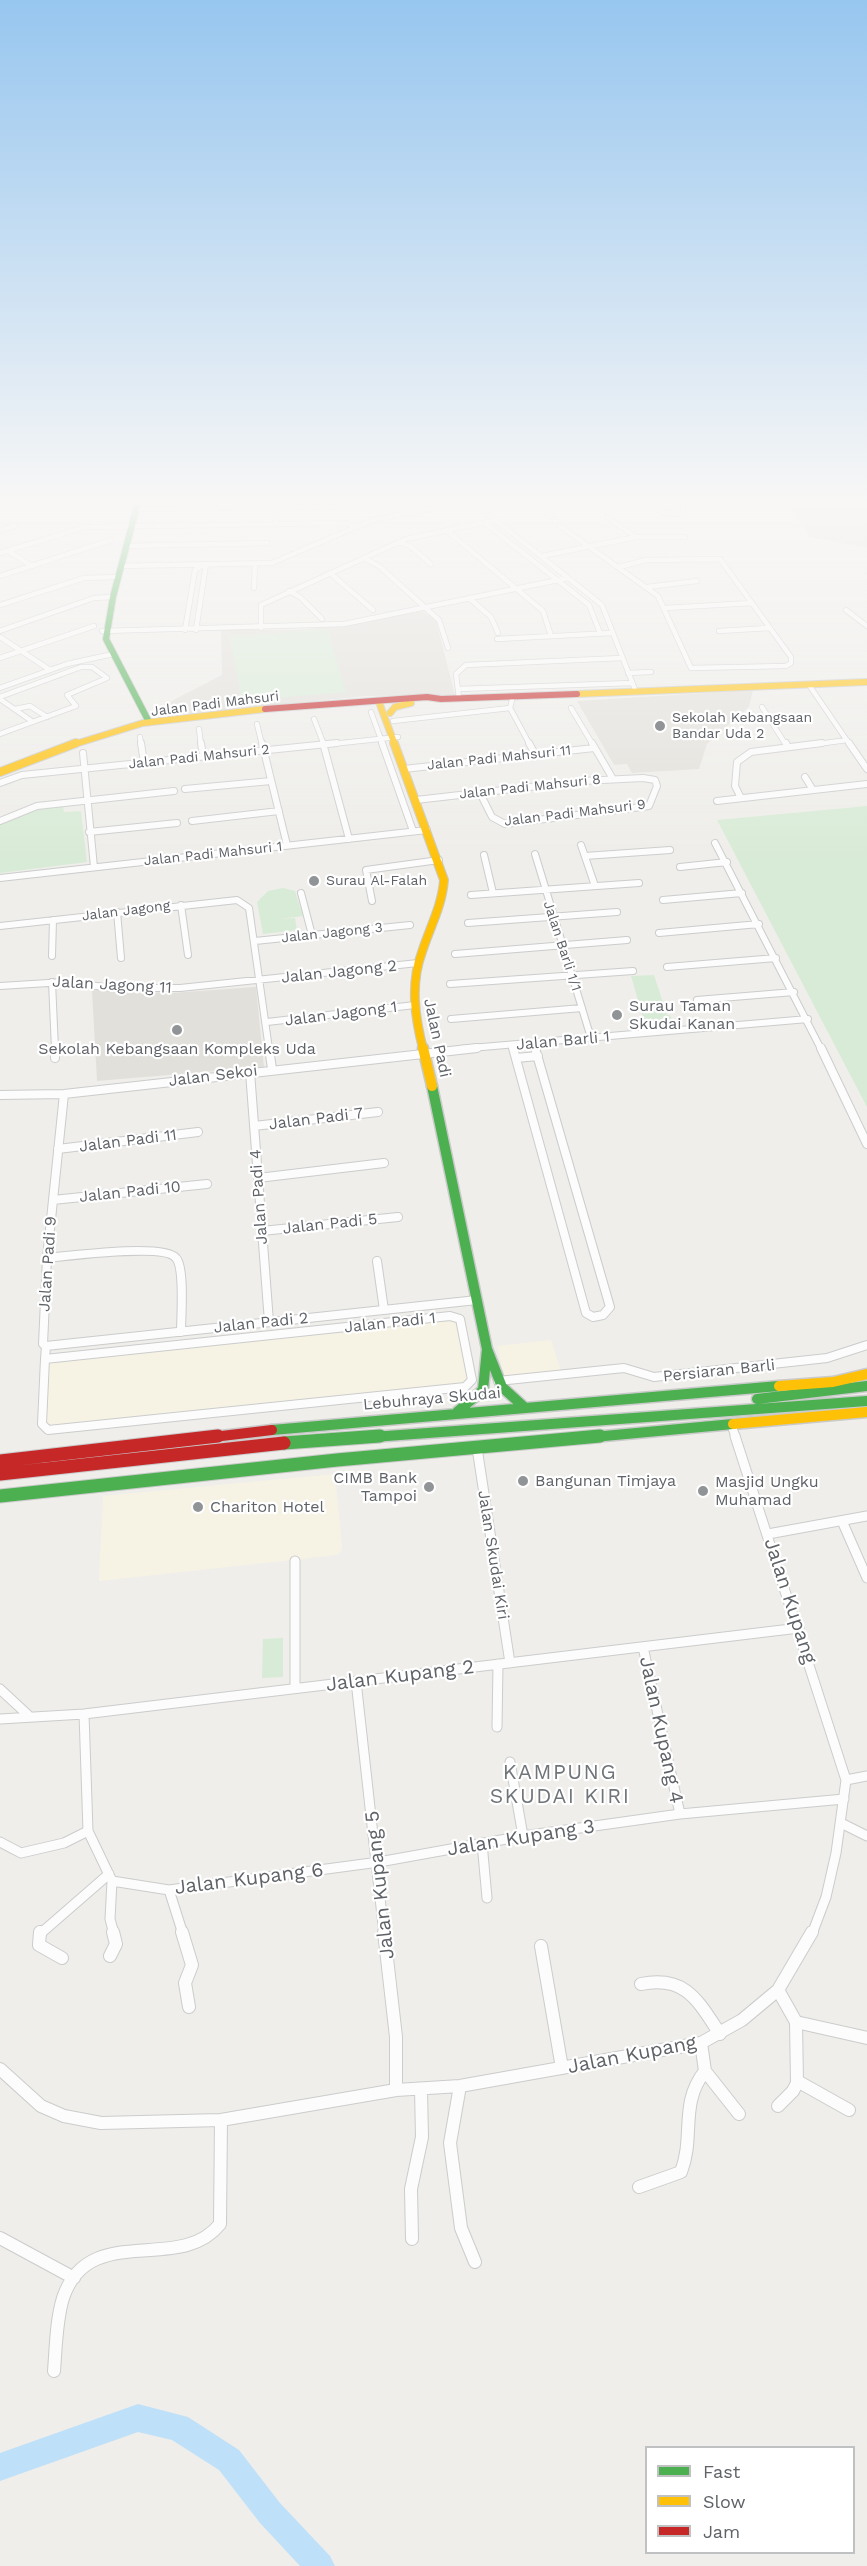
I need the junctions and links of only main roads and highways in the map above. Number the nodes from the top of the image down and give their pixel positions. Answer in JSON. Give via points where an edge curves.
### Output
{"nodes":[{"id":1,"x":102,"y":626,"type":"edge"},
{"id":2,"x":867,"y":682,"type":"edge"},
{"id":3,"x":437,"y":698,"type":"junction"},
{"id":4,"x":337,"y":702,"type":"junction"},
{"id":5,"x":140,"y":709,"type":"junction"},
{"id":6,"x":389,"y":711,"type":"junction"},
{"id":7,"x":173,"y":719,"type":"junction"},
{"id":8,"x":147,"y":723,"type":"junction"},
{"id":9,"x":195,"y":725,"type":"junction"},
{"id":10,"x":131,"y":731,"type":"junction"},
{"id":11,"x":395,"y":739,"type":"junction"},
{"id":12,"x":0,"y":774,"type":"edge"},
{"id":13,"x":487,"y":1349,"type":"junction"},
{"id":14,"x":867,"y":1374,"type":"edge"},
{"id":15,"x":867,"y":1386,"type":"edge"},
{"id":16,"x":867,"y":1401,"type":"edge"},
{"id":17,"x":524,"y":1407,"type":"junction"},
{"id":18,"x":457,"y":1412,"type":"junction"},
{"id":19,"x":867,"y":1412,"type":"edge"},
{"id":20,"x":660,"y":1414,"type":"junction"},
{"id":21,"x":0,"y":1461,"type":"edge"},
{"id":22,"x":0,"y":1474,"type":"edge"},
{"id":23,"x":0,"y":1496,"type":"edge"}],
"edges":[{"from":1,"to":5,"type":"main road","via":[[100,642]]},
{"from":2,"to":3,"type":"main road","name":"Jalan Padi Mahsuri","via":[[634,688],[513,696],[459,694]]},
{"from":3,"to":4,"type":"main road","name":"Jalan Padi Mahsuri"},
{"from":3,"to":6,"type":"main road"},
{"from":3,"to":6,"type":"main road","name":"Jalan Padi Mahsuri"},
{"from":4,"to":6,"type":"main road"},
{"from":4,"to":7,"type":"main road","name":"Jalan Padi Mahsuri"},
{"from":5,"to":7,"type":"main road","via":[[156,717]]},
{"from":5,"to":8,"type":"main road"},
{"from":5,"to":10,"type":"main road"},
{"from":6,"to":9,"type":"main road","name":"Jalan Padi Mahsuri","via":[[312,708]]},
{"from":6,"to":11,"type":"main road","name":"Jalan Padi"},
{"from":6,"to":11,"type":"main road","name":"Jalan Padi"},
{"from":7,"to":8,"type":"main road","name":"Jalan Padi Mahsuri"},
{"from":8,"to":9,"type":"main road"},
{"from":8,"to":10,"type":"main road"},
{"from":9,"to":10,"type":"main road","name":"Jalan Padi Mahsuri"},
{"from":10,"to":12,"type":"main road","name":"Jalan Padi Mahsuri","via":[[99,738]]},
{"from":11,"to":13,"type":"main road","name":"Jalan Padi","via":[[444,880],[444,895],[418,963],[413,993]]},
{"from":13,"to":17,"type":"main road","name":"Jalan Padi","via":[[494,1358],[503,1395]]},
{"from":13,"to":18,"type":"main road","name":"Jalan Padi","via":[[487,1383]]},
{"from":14,"to":17,"type":"main road","name":"Lebuhraya Skudai","via":[[833,1382]]},
{"from":15,"to":20,"type":"main road","via":[[683,1406]]},
{"from":16,"to":20,"type":"main road","name":"Lebuhraya Skudai"},
{"from":17,"to":18,"type":"main road","name":"Lebuhraya Skudai"},
{"from":18,"to":21,"type":"main road","name":"Lebuhraya Skudai"},
{"from":19,"to":23,"type":"main road","via":[[337,1460]]},
{"from":20,"to":22,"type":"main road","name":"Lebuhraya Skudai","via":[[290,1442]]}]}
